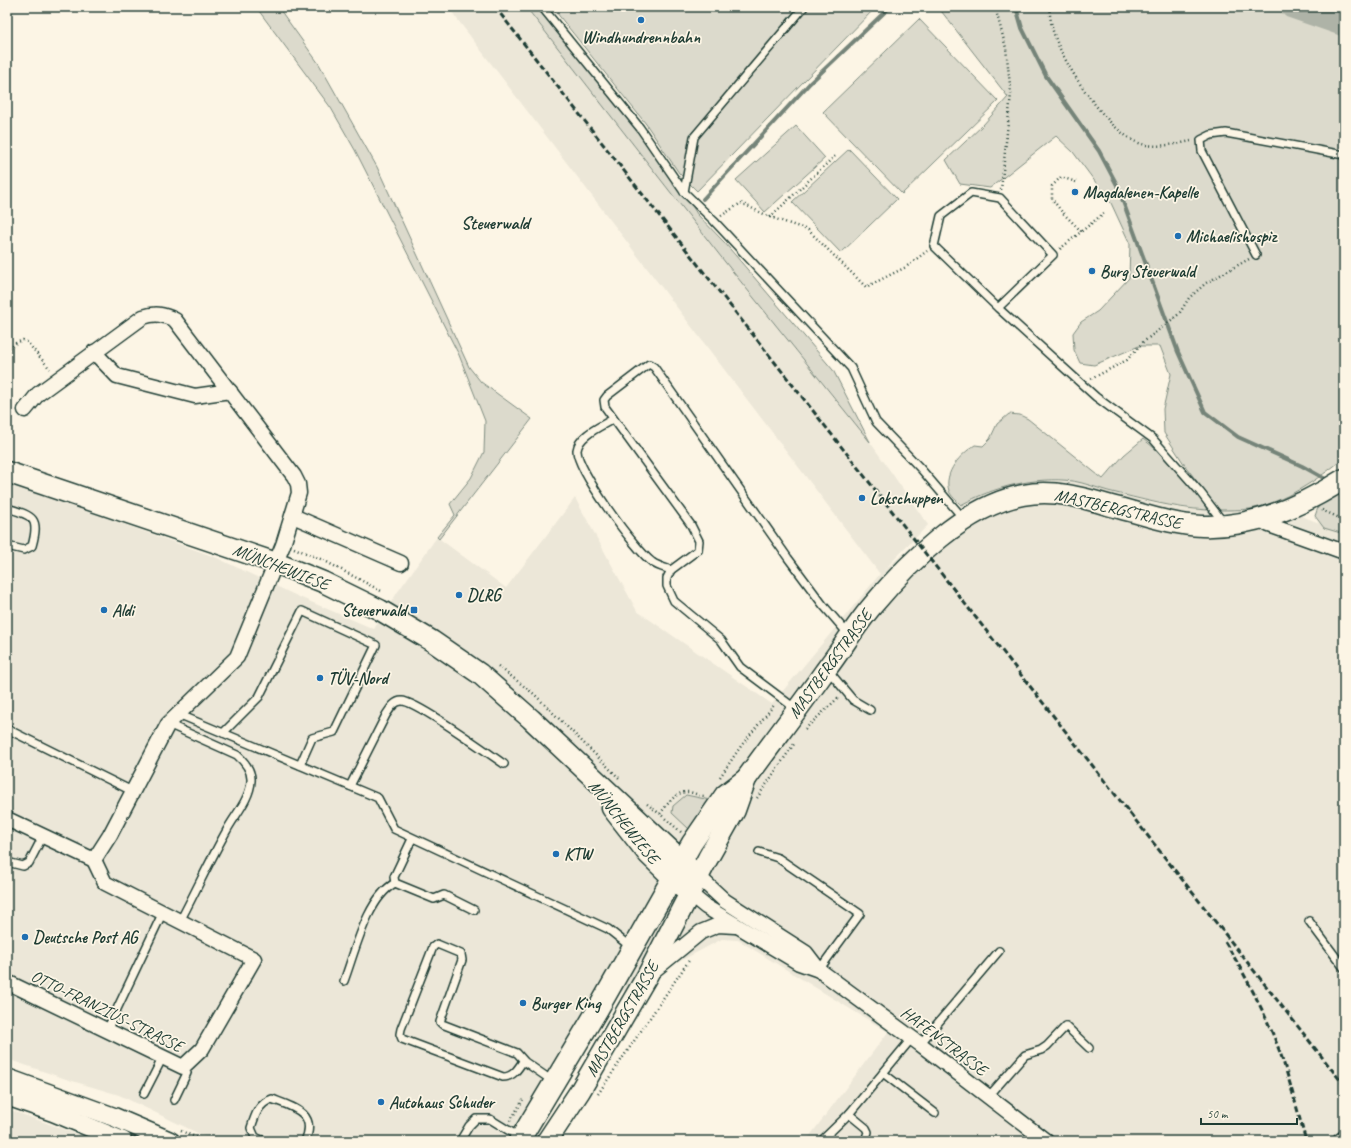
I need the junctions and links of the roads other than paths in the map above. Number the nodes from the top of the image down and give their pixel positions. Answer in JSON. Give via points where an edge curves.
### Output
{"nodes":[{"id":1,"x":542,"y":7,"type":"edge"},
{"id":2,"x":804,"y":7,"type":"edge"},
{"id":3,"x":1344,"y":155,"type":"edge"},
{"id":4,"x":684,"y":192,"type":"junction"},
{"id":5,"x":1256,"y":255,"type":"road end"},
{"id":6,"x":998,"y":308,"type":"junction"},
{"id":7,"x":94,"y":352,"type":"junction"},
{"id":8,"x":230,"y":391,"type":"junction"},
{"id":9,"x":26,"y":410,"type":"dead end"},
{"id":10,"x":613,"y":419,"type":"junction"},
{"id":11,"x":7,"y":472,"type":"edge"},
{"id":12,"x":1344,"y":479,"type":"edge"},
{"id":13,"x":7,"y":508,"type":"edge"},
{"id":14,"x":293,"y":516,"type":"junction"},
{"id":15,"x":1259,"y":519,"type":"junction"},
{"id":16,"x":964,"y":520,"type":"junction"},
{"id":17,"x":1225,"y":526,"type":"junction"},
{"id":18,"x":7,"y":546,"type":"edge"},
{"id":19,"x":1344,"y":552,"type":"edge"},
{"id":20,"x":276,"y":563,"type":"junction"},
{"id":21,"x":401,"y":563,"type":"dead end"},
{"id":22,"x":671,"y":570,"type":"junction"},
{"id":23,"x":850,"y":635,"type":"junction"},
{"id":24,"x":827,"y":669,"type":"junction"},
{"id":25,"x":797,"y":710,"type":"junction"},
{"id":26,"x":870,"y":710,"type":"dead end"},
{"id":27,"x":172,"y":719,"type":"junction"},
{"id":28,"x":7,"y":729,"type":"edge"},
{"id":29,"x":223,"y":733,"type":"junction"},
{"id":30,"x":504,"y":764,"type":"dead end"},
{"id":31,"x":300,"y":765,"type":"junction"},
{"id":32,"x":579,"y":765,"type":"junction"},
{"id":33,"x":746,"y":779,"type":"junction"},
{"id":34,"x":350,"y":786,"type":"junction"},
{"id":35,"x":132,"y":791,"type":"junction"},
{"id":36,"x":7,"y":819,"type":"edge"},
{"id":37,"x":43,"y":836,"type":"junction"},
{"id":38,"x":412,"y":839,"type":"junction"},
{"id":39,"x":759,"y":852,"type":"dead end"},
{"id":40,"x":94,"y":860,"type":"junction"},
{"id":41,"x":682,"y":861,"type":"junction"},
{"id":42,"x":7,"y":862,"type":"edge"},
{"id":43,"x":671,"y":878,"type":"junction"},
{"id":44,"x":395,"y":883,"type":"junction"},
{"id":45,"x":694,"y":885,"type":"junction"},
{"id":46,"x":474,"y":910,"type":"dead end"},
{"id":47,"x":163,"y":912,"type":"junction"},
{"id":48,"x":180,"y":921,"type":"junction"},
{"id":49,"x":1309,"y":921,"type":"dead end"},
{"id":50,"x":738,"y":926,"type":"junction"},
{"id":51,"x":632,"y":948,"type":"junction"},
{"id":52,"x":999,"y":951,"type":"dead end"},
{"id":53,"x":1344,"y":968,"type":"edge"},
{"id":54,"x":820,"y":970,"type":"junction"},
{"id":55,"x":647,"y":976,"type":"junction"},
{"id":56,"x":344,"y":981,"type":"dead end"},
{"id":57,"x":7,"y":982,"type":"edge"},
{"id":58,"x":107,"y":1030,"type":"junction"},
{"id":59,"x":916,"y":1041,"type":"junction"},
{"id":60,"x":1089,"y":1048,"type":"dead end"},
{"id":61,"x":163,"y":1057,"type":"junction"},
{"id":62,"x":523,"y":1061,"type":"junction"},
{"id":63,"x":183,"y":1067,"type":"junction"},
{"id":64,"x":883,"y":1073,"type":"junction"},
{"id":65,"x":7,"y":1078,"type":"edge"},
{"id":66,"x":554,"y":1082,"type":"junction"},
{"id":67,"x":144,"y":1094,"type":"dead end"},
{"id":68,"x":7,"y":1096,"type":"edge"},
{"id":69,"x":988,"y":1097,"type":"junction"},
{"id":70,"x":174,"y":1100,"type":"dead end"},
{"id":71,"x":935,"y":1113,"type":"dead end"},
{"id":72,"x":849,"y":1114,"type":"junction"},
{"id":73,"x":1344,"y":1138,"type":"edge"},
{"id":74,"x":520,"y":1139,"type":"edge"},
{"id":75,"x":123,"y":1141,"type":"edge"},
{"id":76,"x":170,"y":1141,"type":"edge"},
{"id":77,"x":264,"y":1141,"type":"edge"},
{"id":78,"x":305,"y":1141,"type":"edge"},
{"id":79,"x":460,"y":1141,"type":"edge"},
{"id":80,"x":547,"y":1141,"type":"edge"},
{"id":81,"x":821,"y":1141,"type":"edge"},
{"id":82,"x":864,"y":1141,"type":"edge"},
{"id":83,"x":1046,"y":1141,"type":"edge"},
{"id":84,"x":1340,"y":1141,"type":"edge"}],
"edges":[{"from":1,"to":4,"type":"lane","via":[[640,128]]},
{"from":2,"to":4,"type":"lane","via":[[694,137]]},
{"from":3,"to":5,"type":"lane","via":[[1226,132],[1201,140],[1202,151]]},
{"from":4,"to":16,"type":"lane","via":[[851,368],[876,422],[921,469]]},
{"from":6,"to":6,"type":"lane","via":[[934,246],[941,216],[971,193],[1000,198],[1053,255]]},
{"from":6,"to":17,"type":"lane","via":[[1096,397],[1153,438],[1200,492]]},
{"from":7,"to":8,"type":"street","via":[[117,376],[195,396]]},
{"from":7,"to":8,"type":"street","via":[[143,317],[153,314],[165,315],[175,320]]},
{"from":7,"to":9,"type":"street","via":[[38,394]]},
{"from":8,"to":14,"type":"street","via":[[294,476],[299,492]]},
{"from":10,"to":22,"type":"lane","via":[[691,526],[699,541],[698,550]]},
{"from":10,"to":22,"type":"lane","via":[[580,441],[577,450],[578,460],[597,494],[642,553],[652,562]]},
{"from":10,"to":23,"type":"lane","via":[[605,407],[604,400],[649,364],[654,367],[788,558]]},
{"from":11,"to":20,"type":"main road","name":"MÜNCHEWIESE"},
{"from":12,"to":15,"type":"main road","name":"MASTBERGSTRASSE","via":[[1322,493]]},
{"from":13,"to":18,"type":"lane","via":[[28,514],[36,526],[32,546],[24,550]]},
{"from":14,"to":20,"type":"street"},
{"from":14,"to":21,"type":"street"},
{"from":15,"to":17,"type":"main road","name":"MASTBERGSTRASSE"},
{"from":15,"to":19,"type":"street"},
{"from":16,"to":17,"type":"main road","name":"MASTBERGSTRASSE","via":[[996,503],[1022,495],[1056,493],[1086,498],[1180,523]]},
{"from":16,"to":23,"type":"main road","name":"MASTBERGSTRASSE","via":[[897,578]]},
{"from":20,"to":27,"type":"street","via":[[237,657]]},
{"from":20,"to":32,"type":"main road","name":"MÜNCHEWIESE","via":[[323,582],[380,610],[456,657],[502,693]]},
{"from":22,"to":25,"type":"lane","via":[[667,586],[674,601],[721,640],[740,667]]},
{"from":23,"to":24,"type":"main road","name":"MASTBERGSTRASSE"},
{"from":24,"to":25,"type":"main road","name":"MASTBERGSTRASSE"},
{"from":24,"to":26,"type":"lane","via":[[853,700]]},
{"from":25,"to":33,"type":"main road","name":"MASTBERGSTRASSE"},
{"from":27,"to":29,"type":"lane"},
{"from":27,"to":35,"type":"street"},
{"from":27,"to":48,"type":"lane","via":[[238,755],[246,763],[251,774],[247,797],[226,831]]},
{"from":28,"to":35,"type":"lane"},
{"from":29,"to":31,"type":"lane"},
{"from":29,"to":31,"type":"lane","via":[[259,697],[302,611],[376,644],[334,732],[312,738]]},
{"from":30,"to":34,"type":"lane","via":[[423,711],[400,701],[386,714]]},
{"from":31,"to":34,"type":"lane"},
{"from":32,"to":41,"type":"main road","name":"MÜNCHEWIESE"},
{"from":32,"to":43,"type":"main road","name":"MÜNCHEWIESE","via":[[648,854]]},
{"from":33,"to":41,"type":"main road","name":"MASTBERGSTRASSE","via":[[725,795]]},
{"from":33,"to":45,"type":"main road","name":"MASTBERGSTRASSE","via":[[735,810]]},
{"from":34,"to":38,"type":"lane","via":[[378,798],[394,829]]},
{"from":35,"to":40,"type":"street"},
{"from":36,"to":37,"type":"street"},
{"from":37,"to":40,"type":"street"},
{"from":37,"to":42,"type":"lane","via":[[29,863],[23,866]]},
{"from":38,"to":44,"type":"lane","via":[[394,877]]},
{"from":38,"to":51,"type":"lane","via":[[608,929]]},
{"from":39,"to":54,"type":"lane","via":[[778,858],[860,914]]},
{"from":40,"to":47,"type":"street","name":"OTTO-FRANZIUS-STRASSE","via":[[105,882]]},
{"from":41,"to":43,"type":"main road","name":"MASTBERGSTRASSE"},
{"from":41,"to":45,"type":"main road"},
{"from":43,"to":45,"type":"main road"},
{"from":43,"to":51,"type":"main road","name":"MASTBERGSTRASSE"},
{"from":44,"to":46,"type":"lane","via":[[434,900],[444,895]]},
{"from":44,"to":56,"type":"lane","via":[[383,891],[374,904]]},
{"from":45,"to":50,"type":"street","name":"HAFENSTRASSE","via":[[706,907]]},
{"from":45,"to":54,"type":"street","name":"HAFENSTRASSE","via":[[725,901],[806,953]]},
{"from":45,"to":55,"type":"main road","name":"MASTBERGSTRASSE"},
{"from":47,"to":48,"type":"street","name":"OTTO-FRANZIUS-STRASSE"},
{"from":47,"to":58,"type":"lane"},
{"from":48,"to":63,"type":"street","name":"OTTO-FRANZIUS-STRASSE","via":[[254,960],[202,1049]]},
{"from":49,"to":53,"type":"lane"},
{"from":50,"to":54,"type":"street","name":"HAFENSTRASSE","via":[[799,963]]},
{"from":50,"to":55,"type":"street","name":"HAFENSTRASSE","via":[[718,925],[701,932]]},
{"from":51,"to":66,"type":"main road","name":"MASTBERGSTRASSE"},
{"from":52,"to":59,"type":"lane"},
{"from":54,"to":59,"type":"street","name":"HAFENSTRASSE"},
{"from":55,"to":80,"type":"main road","name":"MASTBERGSTRASSE","via":[[580,1091]]},
{"from":57,"to":58,"type":"street","name":"OTTO-FRANZIUS-STRASSE"},
{"from":58,"to":61,"type":"street","name":"OTTO-FRANZIUS-STRASSE"},
{"from":59,"to":64,"type":"lane"},
{"from":59,"to":69,"type":"street","name":"HAFENSTRASSE"},
{"from":60,"to":69,"type":"lane","via":[[1066,1026],[1047,1046],[1025,1056]]},
{"from":61,"to":63,"type":"street","name":"OTTO-FRANZIUS-STRASSE"},
{"from":61,"to":67,"type":"lane"},
{"from":62,"to":62,"type":"lane","via":[[517,1053],[440,1022],[462,960],[461,954],[437,944],[433,946],[401,1029],[402,1039],[503,1077],[511,1075]]},
{"from":62,"to":66,"type":"lane"},
{"from":63,"to":70,"type":"lane","via":[[187,1073]]},
{"from":64,"to":71,"type":"lane"},
{"from":64,"to":72,"type":"lane"},
{"from":65,"to":76,"type":"street","via":[[114,1117]]},
{"from":66,"to":74,"type":"main road","name":"MASTBERGSTRASSE"},
{"from":68,"to":75,"type":"street"},
{"from":69,"to":83,"type":"street","name":"HAFENSTRASSE"},
{"from":72,"to":81,"type":"lane"},
{"from":72,"to":82,"type":"lane","via":[[866,1128],[868,1132]]},
{"from":73,"to":84,"type":"street"},
{"from":74,"to":79,"type":"lane","via":[[490,1119],[476,1119]]},
{"from":77,"to":78,"type":"lane","via":[[255,1137],[251,1128],[263,1102],[272,1099],[290,1106],[308,1118]]}]}
